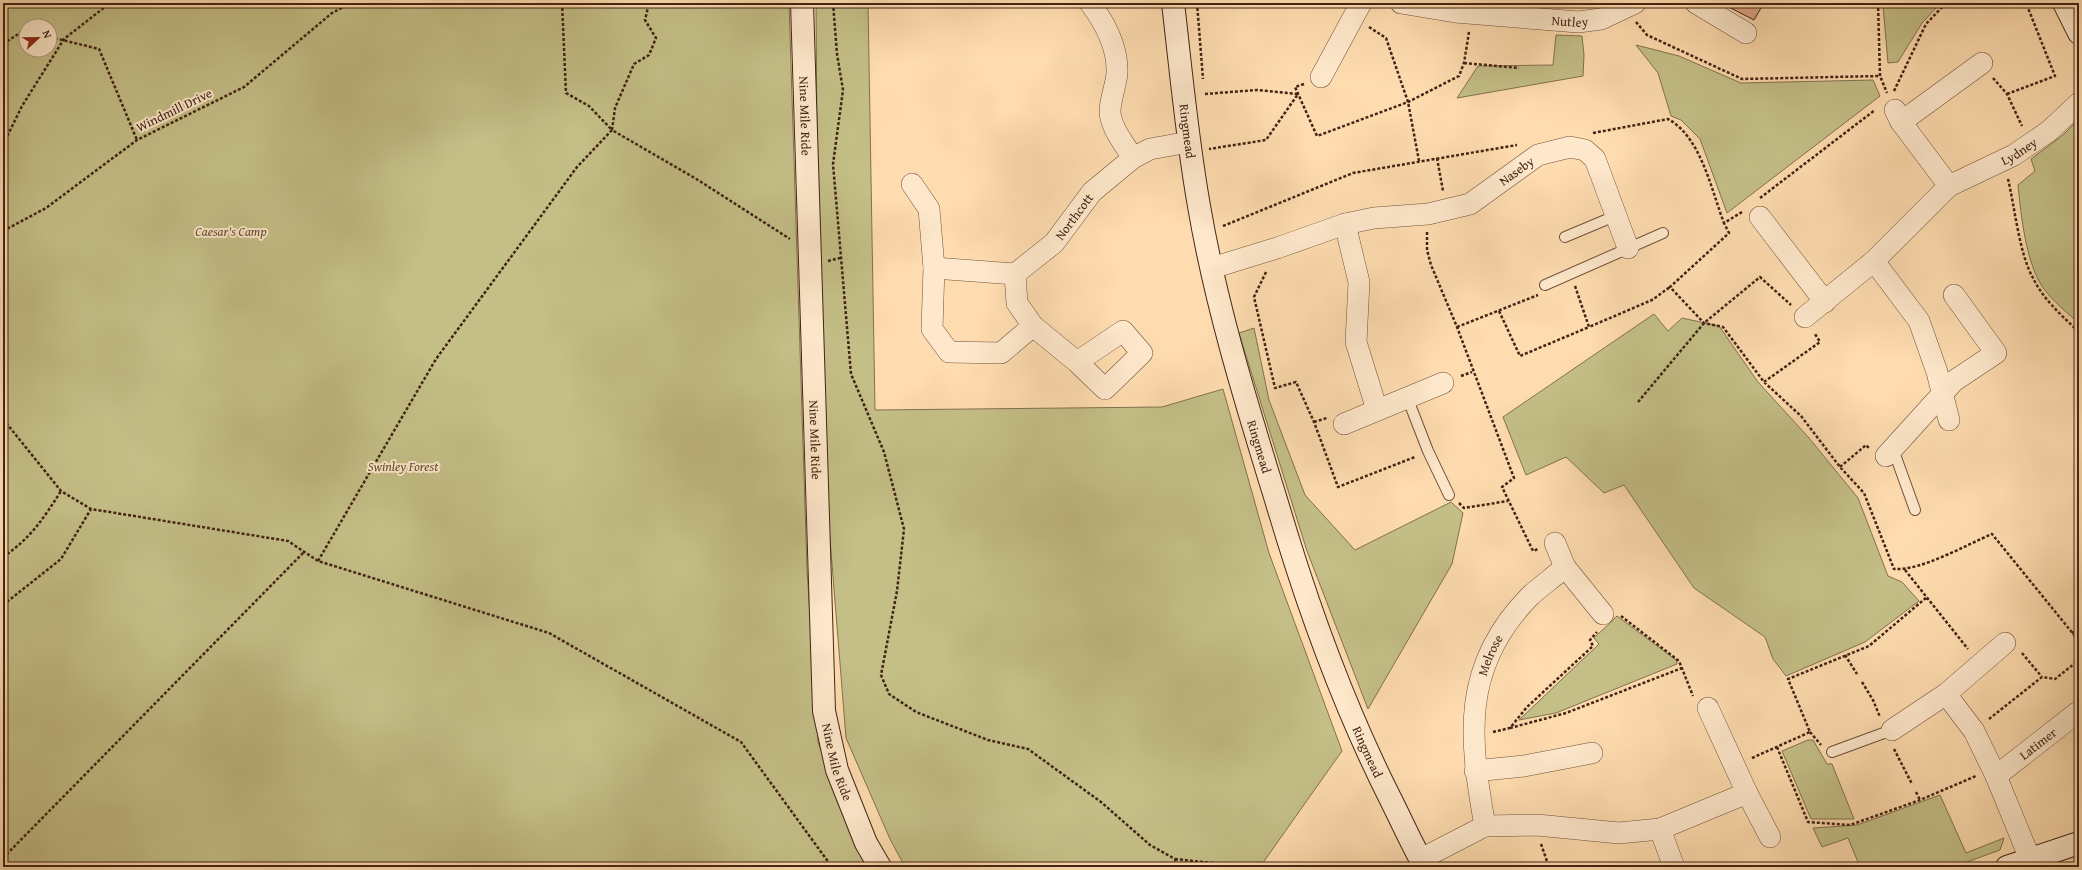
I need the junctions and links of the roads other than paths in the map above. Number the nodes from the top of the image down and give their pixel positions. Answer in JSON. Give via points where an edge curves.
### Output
{"nodes":[{"id":1,"x":802,"y":3,"type":"edge"},
{"id":2,"x":1090,"y":3,"type":"edge"},
{"id":3,"x":1173,"y":3,"type":"edge"},
{"id":4,"x":1401,"y":3,"type":"edge"},
{"id":5,"x":1696,"y":3,"type":"edge"},
{"id":6,"x":2064,"y":3,"type":"edge"},
{"id":7,"x":1630,"y":6,"type":"edge"},
{"id":8,"x":1357,"y":10,"type":"edge"},
{"id":9,"x":1460,"y":10,"type":"edge"},
{"id":10,"x":2079,"y":33,"type":"edge"},
{"id":11,"x":1746,"y":34,"type":"dead end"},
{"id":12,"x":1982,"y":64,"type":"road end"},
{"id":13,"x":1321,"y":77,"type":"road end"},
{"id":14,"x":2079,"y":103,"type":"edge"},
{"id":15,"x":1199,"y":146,"type":"junction"},
{"id":16,"x":1133,"y":158,"type":"junction"},
{"id":17,"x":912,"y":184,"type":"dead end"},
{"id":18,"x":1949,"y":186,"type":"junction"},
{"id":19,"x":1754,"y":209,"type":"road end"},
{"id":20,"x":1615,"y":216,"type":"junction"},
{"id":21,"x":1345,"y":224,"type":"junction"},
{"id":22,"x":1663,"y":233,"type":"dead end"},
{"id":23,"x":1566,"y":237,"type":"dead end"},
{"id":24,"x":1628,"y":248,"type":"junction"},
{"id":25,"x":1874,"y":261,"type":"junction"},
{"id":26,"x":934,"y":268,"type":"junction"},
{"id":27,"x":1212,"y":268,"type":"junction"},
{"id":28,"x":1015,"y":274,"type":"junction"},
{"id":29,"x":1545,"y":284,"type":"road end"},
{"id":30,"x":1954,"y":295,"type":"dead end"},
{"id":31,"x":1825,"y":302,"type":"junction"},
{"id":32,"x":1805,"y":318,"type":"road end"},
{"id":33,"x":1033,"y":326,"type":"junction"},
{"id":34,"x":1077,"y":362,"type":"dead end"},
{"id":35,"x":1443,"y":383,"type":"dead end"},
{"id":36,"x":1943,"y":394,"type":"junction"},
{"id":37,"x":1407,"y":397,"type":"junction"},
{"id":38,"x":1377,"y":410,"type":"junction"},
{"id":39,"x":1949,"y":420,"type":"dead end"},
{"id":40,"x":1344,"y":424,"type":"dead end"},
{"id":41,"x":1890,"y":452,"type":"joint"},
{"id":42,"x":1449,"y":495,"type":"road end"},
{"id":43,"x":1916,"y":510,"type":"dead end"},
{"id":44,"x":1555,"y":543,"type":"road end"},
{"id":45,"x":1566,"y":567,"type":"junction"},
{"id":46,"x":1606,"y":618,"type":"road end"},
{"id":47,"x":2005,"y":643,"type":"road end"},
{"id":48,"x":1946,"y":694,"type":"junction"},
{"id":49,"x":1708,"y":708,"type":"road end"},
{"id":50,"x":2078,"y":712,"type":"edge"},
{"id":51,"x":1892,"y":730,"type":"joint"},
{"id":52,"x":1832,"y":752,"type":"dead end"},
{"id":53,"x":1592,"y":753,"type":"dead end"},
{"id":54,"x":1475,"y":771,"type":"junction"},
{"id":55,"x":1995,"y":772,"type":"junction"},
{"id":56,"x":1747,"y":793,"type":"junction"},
{"id":57,"x":1485,"y":826,"type":"junction"},
{"id":58,"x":1660,"y":829,"type":"junction"},
{"id":59,"x":1770,"y":837,"type":"dead end"},
{"id":60,"x":2079,"y":843,"type":"edge"},
{"id":61,"x":2030,"y":859,"type":"junction"},
{"id":62,"x":1423,"y":863,"type":"edge"},
{"id":63,"x":880,"y":867,"type":"edge"},
{"id":64,"x":1674,"y":867,"type":"edge"},
{"id":65,"x":2007,"y":867,"type":"edge"}],
"edges":[{"from":1,"to":63,"type":"street","name":"Nine Mile Ride","via":[[824,711],[837,770],[866,843]]},
{"from":2,"to":16,"type":"street","via":[[1102,19],[1113,44],[1117,72],[1110,113],[1115,128]]},
{"from":3,"to":15,"type":"street","name":"Ringmead"},
{"from":4,"to":9,"type":"street","name":"Nutley"},
{"from":5,"to":11,"type":"street"},
{"from":6,"to":10,"type":"street"},
{"from":7,"to":9,"type":"street","name":"Nutley","via":[[1601,19],[1578,22]]},
{"from":8,"to":13,"type":"street"},
{"from":12,"to":18,"type":"street","via":[[1891,108]]},
{"from":14,"to":18,"type":"street","name":"Lydney","via":[[2049,131],[2031,143]]},
{"from":15,"to":16,"type":"street","name":"Northcott","via":[[1150,149]]},
{"from":15,"to":27,"type":"street","name":"Ringmead","via":[[1199,208]]},
{"from":16,"to":28,"type":"street","name":"Northcott","via":[[1092,192],[1054,243]]},
{"from":17,"to":26,"type":"street","via":[[929,209]]},
{"from":18,"to":25,"type":"street","name":"Lydney"},
{"from":19,"to":31,"type":"street"},
{"from":20,"to":21,"type":"street","name":"Naseby","via":[[1595,159],[1585,150],[1570,147],[1538,155],[1470,204],[1437,212],[1374,218]]},
{"from":20,"to":23,"type":"lane"},
{"from":20,"to":24,"type":"street","name":"Naseby"},
{"from":21,"to":27,"type":"street","name":"Naseby"},
{"from":21,"to":38,"type":"street","via":[[1359,282],[1356,342]]},
{"from":22,"to":24,"type":"lane"},
{"from":24,"to":29,"type":"lane"},
{"from":25,"to":31,"type":"street","name":"Lydney"},
{"from":25,"to":36,"type":"street","via":[[1919,321]]},
{"from":26,"to":28,"type":"street"},
{"from":26,"to":33,"type":"street","via":[[932,329],[949,352],[1001,353]]},
{"from":27,"to":62,"type":"street","name":"Ringmead","via":[[1238,375],[1299,574],[1326,652],[1350,714]]},
{"from":28,"to":33,"type":"street","via":[[1017,303]]},
{"from":30,"to":36,"type":"street","via":[[1996,353],[1954,381]]},
{"from":31,"to":32,"type":"street","name":"Lydney"},
{"from":33,"to":34,"type":"street"},
{"from":35,"to":37,"type":"street"},
{"from":36,"to":39,"type":"street"},
{"from":36,"to":41,"type":"street"},
{"from":37,"to":38,"type":"street"},
{"from":37,"to":42,"type":"lane"},
{"from":38,"to":40,"type":"street"},
{"from":41,"to":43,"type":"lane"},
{"from":44,"to":45,"type":"street"},
{"from":45,"to":46,"type":"street"},
{"from":45,"to":54,"type":"street","name":"Melrose","via":[[1530,596],[1489,651],[1479,680],[1473,725]]},
{"from":47,"to":48,"type":"street"},
{"from":48,"to":51,"type":"street"},
{"from":48,"to":55,"type":"street","via":[[1974,731]]},
{"from":49,"to":56,"type":"street"},
{"from":50,"to":55,"type":"street","name":"Latimer"},
{"from":51,"to":52,"type":"lane"},
{"from":53,"to":54,"type":"street","via":[[1524,766]]},
{"from":54,"to":57,"type":"street","name":"Melrose"},
{"from":55,"to":61,"type":"street"},
{"from":56,"to":58,"type":"street"},
{"from":56,"to":59,"type":"street"},
{"from":57,"to":58,"type":"street","via":[[1537,825],[1619,833]]},
{"from":57,"to":62,"type":"street"},
{"from":58,"to":64,"type":"street"},
{"from":60,"to":61,"type":"street"},
{"from":61,"to":65,"type":"street"}]}
